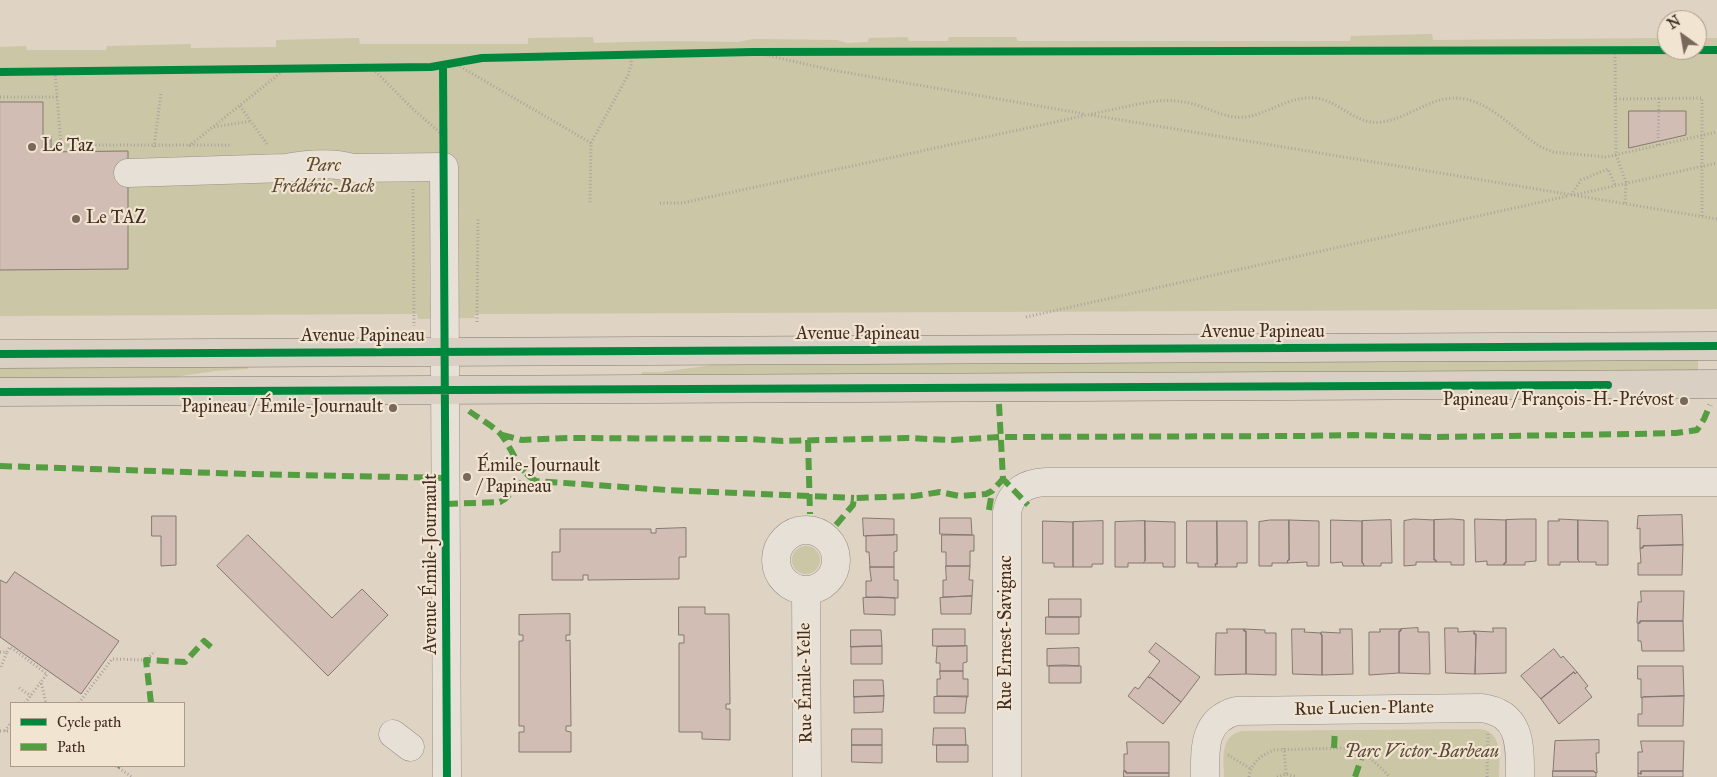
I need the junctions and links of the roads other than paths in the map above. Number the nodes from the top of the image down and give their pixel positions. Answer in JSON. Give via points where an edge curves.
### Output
{"nodes":[{"id":1,"x":128,"y":173,"type":"dead end"},
{"id":2,"x":1717,"y":346,"type":"edge"},
{"id":3,"x":446,"y":351,"type":"junction"},
{"id":4,"x":0,"y":354,"type":"edge"},
{"id":5,"x":1717,"y":384,"type":"edge"},
{"id":6,"x":446,"y":390,"type":"junction"},
{"id":7,"x":0,"y":392,"type":"edge"},
{"id":8,"x":1717,"y":482,"type":"edge"},
{"id":9,"x":806,"y":590,"type":"dead end"},
{"id":10,"x":448,"y":777,"type":"edge"},
{"id":11,"x":807,"y":777,"type":"edge"},
{"id":12,"x":1007,"y":777,"type":"edge"},
{"id":13,"x":1205,"y":777,"type":"edge"},
{"id":14,"x":1520,"y":777,"type":"edge"}],
"edges":[{"from":1,"to":3,"type":"street","name":"Avenue Émile-Journault","via":[[300,165],[444,167]]},
{"from":2,"to":3,"type":"main road","name":"Avenue Papineau"},
{"from":3,"to":4,"type":"main road","name":"Avenue Papineau"},
{"from":3,"to":6,"type":"street","name":"Avenue Émile-Journault"},
{"from":5,"to":6,"type":"main road"},
{"from":6,"to":7,"type":"main road"},
{"from":6,"to":10,"type":"street","name":"Avenue Émile-Journault"},
{"from":8,"to":12,"type":"street","name":"Rue Ernest-Savignac","via":[[1046,482],[1027,485],[1016,492],[1008,505],[1007,516]]},
{"from":9,"to":11,"type":"street","name":"Rue Émile-Yelle"},
{"from":13,"to":14,"type":"street","name":"Rue Lucien-Plante","via":[[1208,735],[1219,720],[1236,712],[1481,708],[1499,712],[1513,725],[1520,748]]}]}
